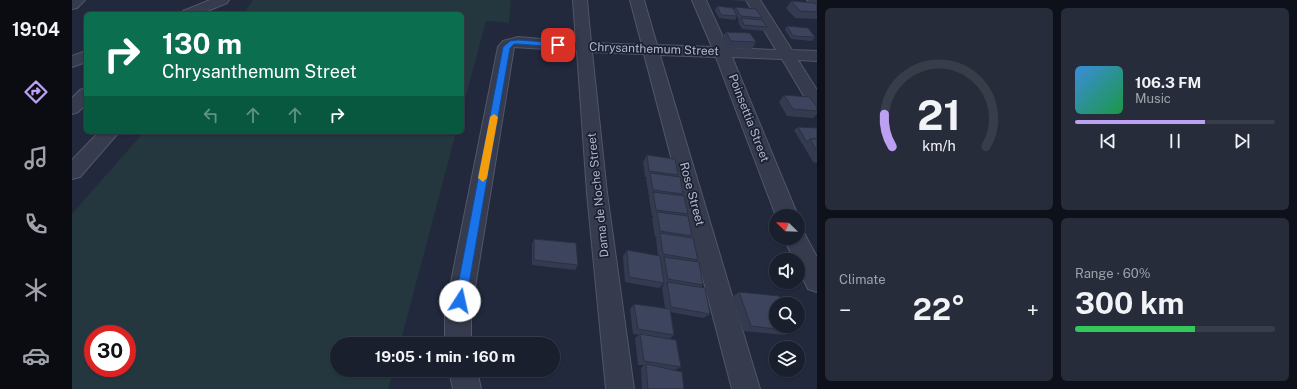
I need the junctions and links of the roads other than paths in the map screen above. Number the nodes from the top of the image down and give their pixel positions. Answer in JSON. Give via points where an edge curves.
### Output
{"nodes":[{"id":1,"x":78,"y":0,"type":"edge"},
{"id":2,"x":222,"y":0,"type":"edge"},
{"id":3,"x":232,"y":0,"type":"edge"},
{"id":4,"x":580,"y":0,"type":"edge"},
{"id":5,"x":637,"y":0,"type":"edge"},
{"id":6,"x":699,"y":0,"type":"edge"},
{"id":7,"x":752,"y":0,"type":"edge"},
{"id":8,"x":814,"y":0,"type":"edge"},
{"id":9,"x":817,"y":4,"type":"edge"},
{"id":10,"x":72,"y":5,"type":"edge"},
{"id":11,"x":193,"y":12,"type":"edge"},
{"id":12,"x":224,"y":12,"type":"edge"},
{"id":13,"x":585,"y":47,"type":"junction"},
{"id":14,"x":653,"y":50,"type":"junction"},
{"id":15,"x":722,"y":52,"type":"junction"},
{"id":16,"x":787,"y":55,"type":"junction"},
{"id":17,"x":817,"y":56,"type":"edge"},
{"id":18,"x":84,"y":57,"type":"edge"},
{"id":19,"x":72,"y":62,"type":"edge"},
{"id":20,"x":84,"y":96,"type":"edge"},
{"id":21,"x":817,"y":104,"type":"edge"},
{"id":22,"x":72,"y":108,"type":"edge"},
{"id":23,"x":108,"y":134,"type":"edge"},
{"id":24,"x":73,"y":172,"type":"edge"},
{"id":25,"x":784,"y":209,"type":"edge"},
{"id":26,"x":799,"y":245,"type":"edge"},
{"id":27,"x":817,"y":281,"type":"edge"},
{"id":28,"x":457,"y":337,"type":"edge"},
{"id":29,"x":464,"y":377,"type":"edge"},
{"id":30,"x":467,"y":389,"type":"edge"},
{"id":31,"x":620,"y":389,"type":"edge"},
{"id":32,"x":746,"y":389,"type":"edge"}],
"edges":[{"from":1,"to":10,"type":"street"},
{"from":2,"to":11,"type":"street"},
{"from":3,"to":12,"type":"street"},
{"from":4,"to":13,"type":"street","name":"Dama de Noche Street"},
{"from":5,"to":14,"type":"street","name":"Rose Street"},
{"from":6,"to":15,"type":"street","name":"Poinsettia Street"},
{"from":7,"to":16,"type":"street"},
{"from":8,"to":9,"type":"street"},
{"from":13,"to":14,"type":"street","name":"Chrysanthemum Street"},
{"from":13,"to":28,"type":"street","name":"Chrysanthemum Street","via":[[512,42],[506,47],[458,312]]},
{"from":13,"to":31,"type":"street","name":"Dama de Noche Street","via":[[597,193]]},
{"from":14,"to":15,"type":"street","name":"Chrysanthemum Street"},
{"from":14,"to":32,"type":"street","name":"Rose Street"},
{"from":15,"to":16,"type":"street","name":"Chrysanthemum Street"},
{"from":15,"to":25,"type":"street","name":"Poinsettia Street"},
{"from":16,"to":17,"type":"street","name":"Chrysanthemum Street"},
{"from":16,"to":21,"type":"street"},
{"from":18,"to":19,"type":"street"},
{"from":20,"to":22,"type":"street"},
{"from":23,"to":24,"type":"street"},
{"from":26,"to":27,"type":"street"},
{"from":29,"to":30,"type":"street"}]}
